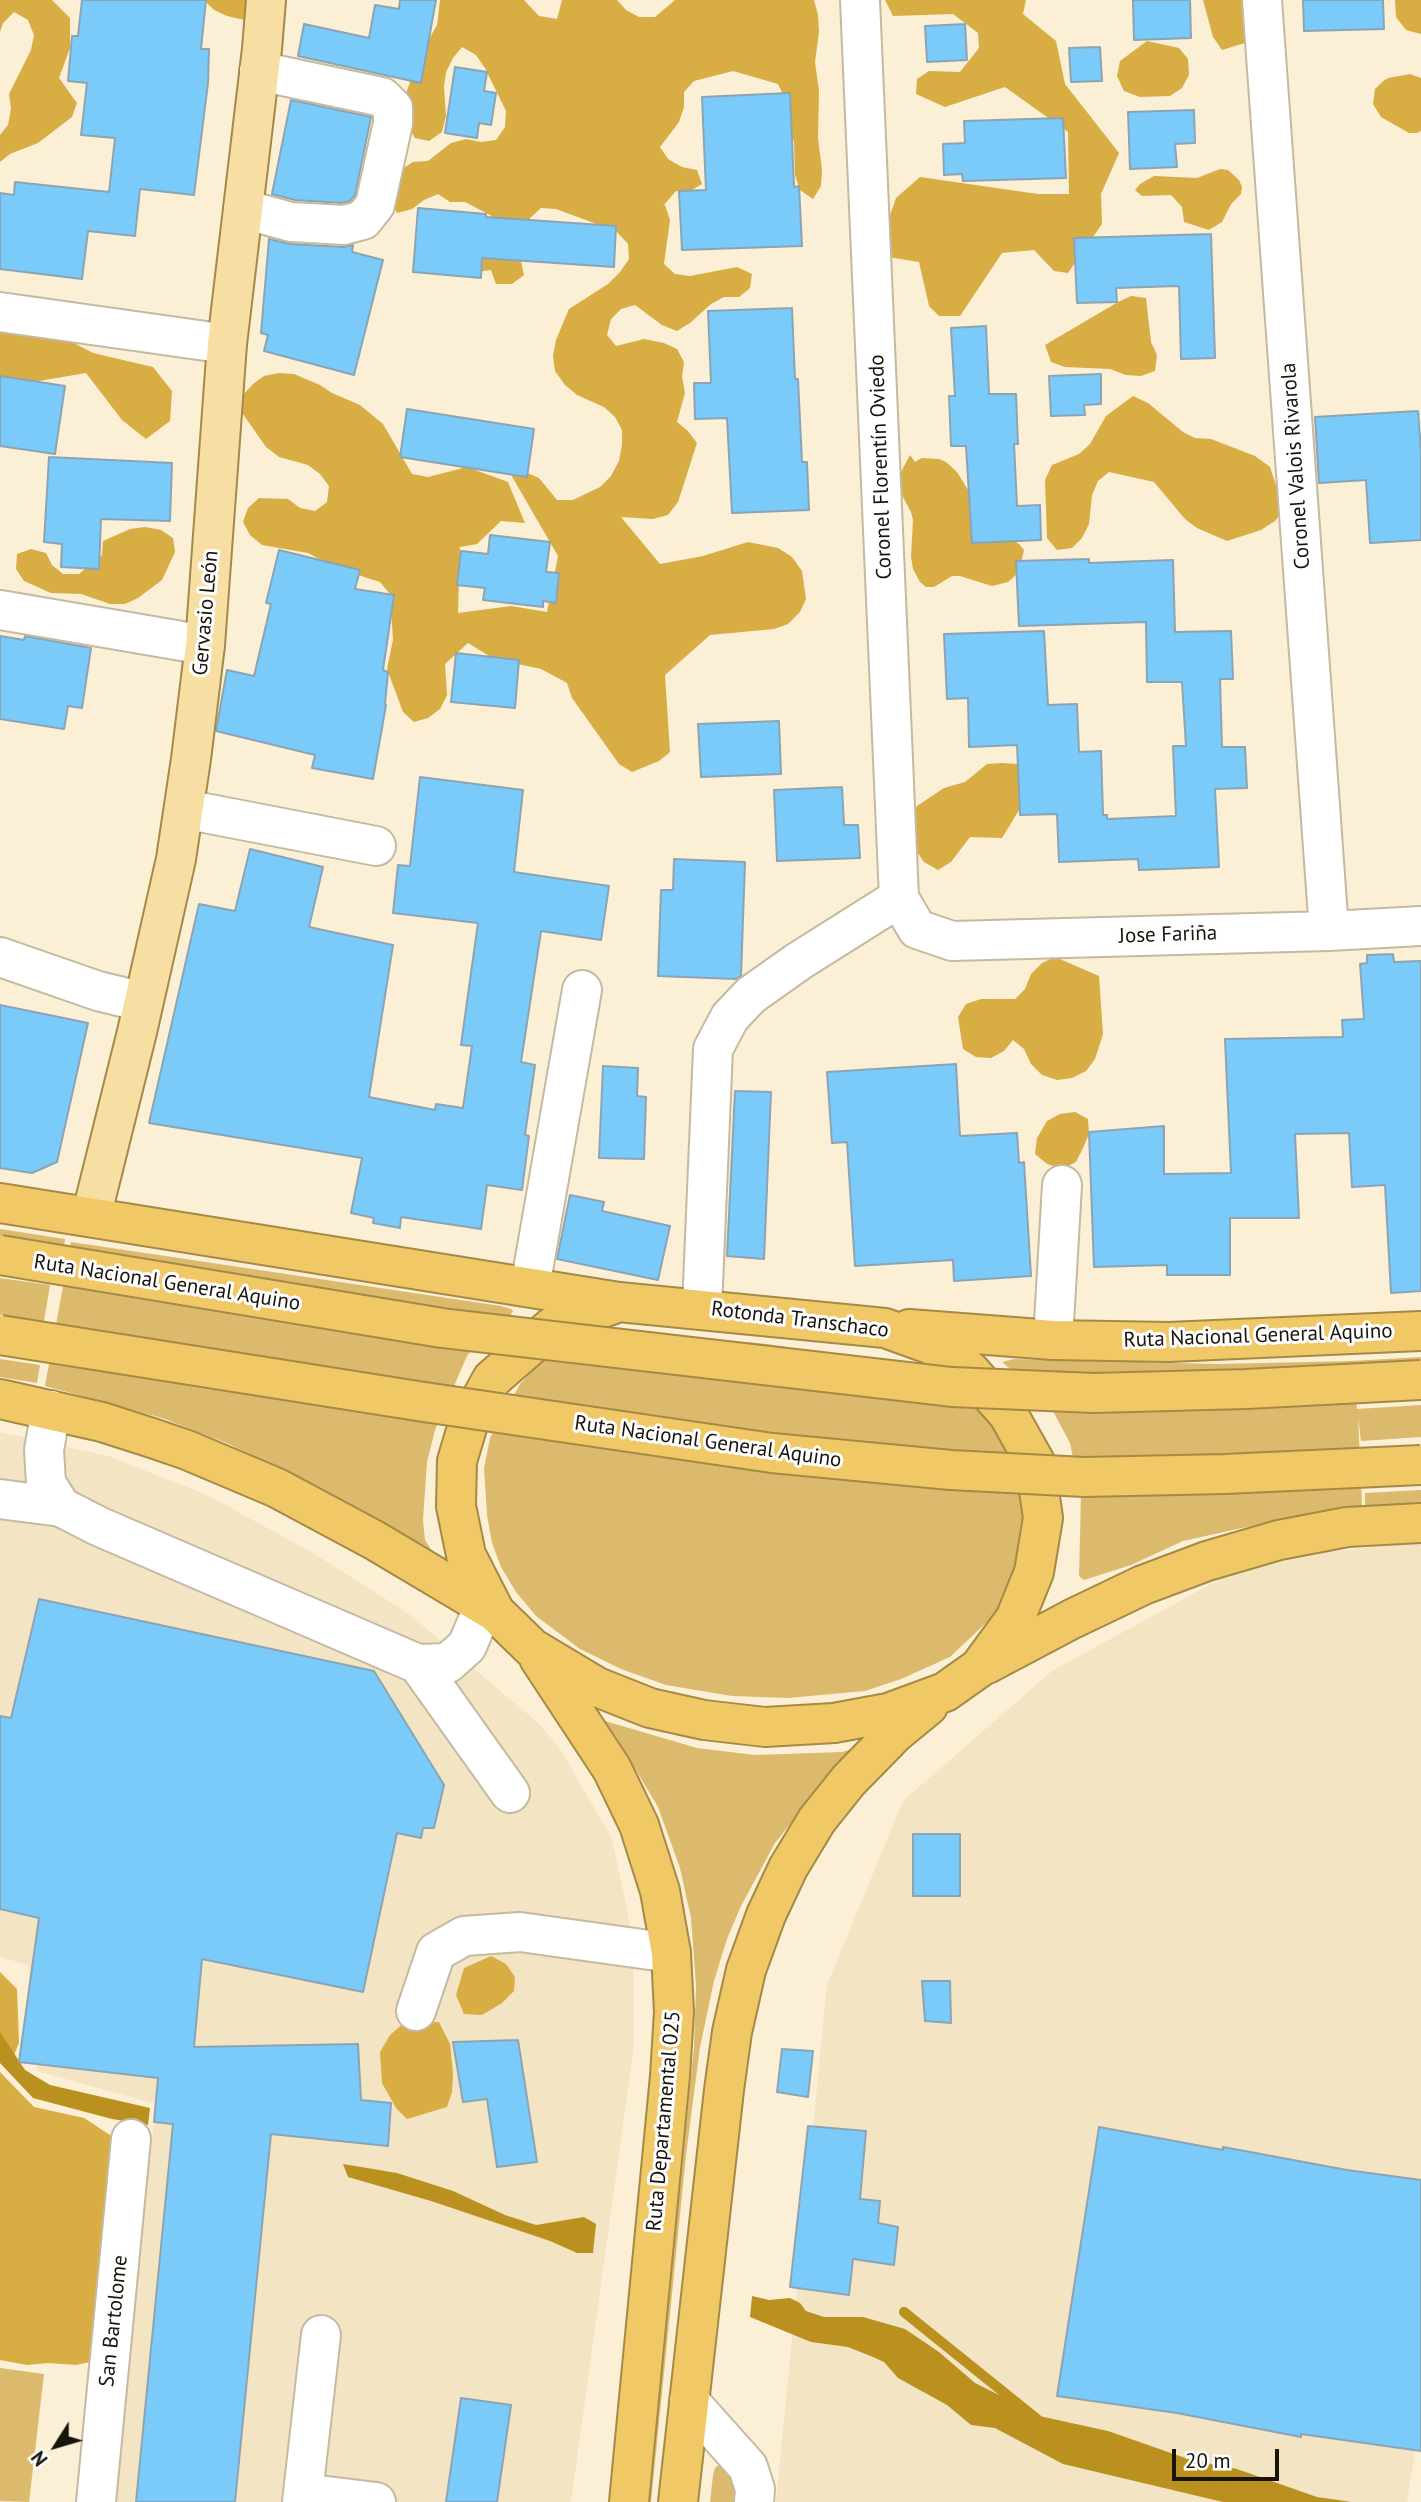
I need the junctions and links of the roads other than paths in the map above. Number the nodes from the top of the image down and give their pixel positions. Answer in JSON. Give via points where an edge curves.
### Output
{"nodes":[{"id":1,"x":266,"y":0,"type":"edge"},
{"id":2,"x":860,"y":0,"type":"edge"},
{"id":3,"x":1262,"y":0,"type":"edge"},
{"id":4,"x":259,"y":71,"type":"junction"},
{"id":5,"x":243,"y":209,"type":"junction"},
{"id":6,"x":0,"y":312,"type":"edge"},
{"id":7,"x":226,"y":344,"type":"junction"},
{"id":8,"x":0,"y":610,"type":"edge"},
{"id":9,"x":205,"y":645,"type":"junction"},
{"id":10,"x":184,"y":809,"type":"junction"},
{"id":11,"x":376,"y":846,"type":"dead end"},
{"id":12,"x":908,"y":913,"type":"junction"},
{"id":13,"x":1421,"y":926,"type":"edge"},
{"id":14,"x":1329,"y":931,"type":"junction"},
{"id":15,"x":0,"y":957,"type":"edge"},
{"id":16,"x":582,"y":990,"type":"dead end"},
{"id":17,"x":144,"y":1002,"type":"junction"},
{"id":18,"x":1062,"y":1185,"type":"dead end"},
{"id":19,"x":0,"y":1203,"type":"edge"},
{"id":20,"x":91,"y":1217,"type":"junction"},
{"id":21,"x":0,"y":1255,"type":"edge"},
{"id":22,"x":530,"y":1287,"type":"junction"},
{"id":23,"x":619,"y":1302,"type":"junction"},
{"id":24,"x":702,"y":1308,"type":"junction"},
{"id":25,"x":886,"y":1328,"type":"junction"},
{"id":26,"x":1421,"y":1331,"type":"edge"},
{"id":27,"x":0,"y":1335,"type":"edge"},
{"id":28,"x":1053,"y":1340,"type":"junction"},
{"id":29,"x":1421,"y":1380,"type":"edge"},
{"id":30,"x":2,"y":1399,"type":"edge"},
{"id":31,"x":51,"y":1410,"type":"junction"},
{"id":32,"x":1421,"y":1465,"type":"edge"},
{"id":33,"x":0,"y":1499,"type":"edge"},
{"id":34,"x":61,"y":1507,"type":"junction"},
{"id":35,"x":1421,"y":1523,"type":"edge"},
{"id":36,"x":490,"y":1609,"type":"junction"},
{"id":37,"x":532,"y":1648,"type":"junction"},
{"id":38,"x":418,"y":1664,"type":"junction"},
{"id":39,"x":979,"y":1668,"type":"junction"},
{"id":40,"x":945,"y":1692,"type":"junction"},
{"id":41,"x":510,"y":1793,"type":"dead end"},
{"id":42,"x":671,"y":1953,"type":"junction"},
{"id":43,"x":416,"y":2011,"type":"dead end"},
{"id":44,"x":131,"y":2139,"type":"dead end"},
{"id":45,"x":321,"y":2335,"type":"dead end"},
{"id":46,"x":689,"y":2401,"type":"junction"},
{"id":47,"x":302,"y":2498,"type":"edge"},
{"id":48,"x":96,"y":2502,"type":"edge"},
{"id":49,"x":376,"y":2502,"type":"edge"},
{"id":50,"x":629,"y":2502,"type":"edge"},
{"id":51,"x":678,"y":2502,"type":"edge"},
{"id":52,"x":754,"y":2502,"type":"edge"}],
"edges":[{"from":1,"to":4,"type":"main road","name":"Gervasio León"},
{"from":2,"to":12,"type":"street","name":"Coronel Florentín Oviedo"},
{"from":3,"to":14,"type":"street","name":"Coronel Valois Rivarola"},
{"from":4,"to":5,"type":"main road","name":"Gervasio León"},
{"from":4,"to":5,"type":"street","via":[[382,97],[393,108],[393,123],[375,205],[363,220],[344,225],[291,222]]},
{"from":5,"to":7,"type":"main road","name":"Gervasio León"},
{"from":6,"to":7,"type":"street"},
{"from":7,"to":9,"type":"main road","name":"Gervasio León"},
{"from":8,"to":9,"type":"street"},
{"from":9,"to":10,"type":"main road","name":"Gervasio León"},
{"from":10,"to":11,"type":"street"},
{"from":10,"to":17,"type":"main road","name":"Gervasio León"},
{"from":12,"to":14,"type":"street","name":"Jose Fariña","via":[[952,941]]},
{"from":12,"to":24,"type":"street","via":[[799,961],[751,995],[730,1017],[713,1049]]},
{"from":13,"to":14,"type":"street","name":"Jose Fariña"},
{"from":15,"to":17,"type":"street"},
{"from":16,"to":22,"type":"street"},
{"from":17,"to":20,"type":"main road","name":"Gervasio León"},
{"from":18,"to":28,"type":"street"},
{"from":19,"to":20,"type":"highway"},
{"from":20,"to":22,"type":"highway"},
{"from":21,"to":29,"type":"highway","name":"Ruta Nacional General Aquino","bridge":true,"via":[[442,1328],[952,1387],[1094,1393]]},
{"from":22,"to":23,"type":"highway"},
{"from":23,"to":24,"type":"highway","name":"Rotonda Transchaco"},
{"from":23,"to":36,"type":"highway","name":"Rotonda Transchaco","via":[[552,1327],[492,1379],[469,1422],[457,1461],[456,1506],[466,1555]]},
{"from":24,"to":25,"type":"highway","name":"Rotonda Transchaco"},
{"from":25,"to":28,"type":"highway","name":"Ruta Nacional General Aquino"},
{"from":25,"to":39,"type":"highway","name":"Rotonda Transchaco","via":[[932,1345],[970,1371],[1009,1414],[1035,1462],[1043,1518],[1034,1572],[1015,1619]]},
{"from":26,"to":28,"type":"highway","name":"Ruta Nacional General Aquino","via":[[1170,1342]]},
{"from":27,"to":32,"type":"highway","name":"Ruta Nacional General Aquino","bridge":true,"via":[[759,1451],[937,1469],[1084,1477]]},
{"from":30,"to":31,"type":"highway"},
{"from":31,"to":34,"type":"street","via":[[44,1450],[47,1483]]},
{"from":31,"to":36,"type":"highway","via":[[176,1446],[277,1488]]},
{"from":33,"to":34,"type":"street"},
{"from":34,"to":38,"type":"street"},
{"from":35,"to":39,"type":"highway","via":[[1347,1527],[1207,1561],[1132,1591]]},
{"from":36,"to":37,"type":"highway","name":"Rotonda Transchaco"},
{"from":36,"to":38,"type":"street","via":[[467,1646],[448,1663]]},
{"from":37,"to":40,"type":"highway","name":"Rotonda Transchaco","via":[[597,1687],[650,1707],[704,1720],[765,1727],[834,1723],[888,1713]]},
{"from":37,"to":42,"type":"highway","name":"Ruta Departamental 025","via":[[612,1769],[639,1825],[660,1891]]},
{"from":38,"to":41,"type":"street"},
{"from":39,"to":40,"type":"highway","name":"Rotonda Transchaco"},
{"from":40,"to":46,"type":"highway","via":[[849,1780],[817,1821],[765,1915],[732,2032]]},
{"from":42,"to":43,"type":"street","via":[[520,1932],[464,1936],[436,1952]]},
{"from":42,"to":50,"type":"highway","name":"Ruta Departamental 025","via":[[670,2077]]},
{"from":44,"to":48,"type":"street","name":"San Bartolome"},
{"from":45,"to":47,"type":"street"},
{"from":46,"to":51,"type":"highway"},
{"from":46,"to":52,"type":"street","via":[[748,2467]]},
{"from":47,"to":49,"type":"street"}]}
